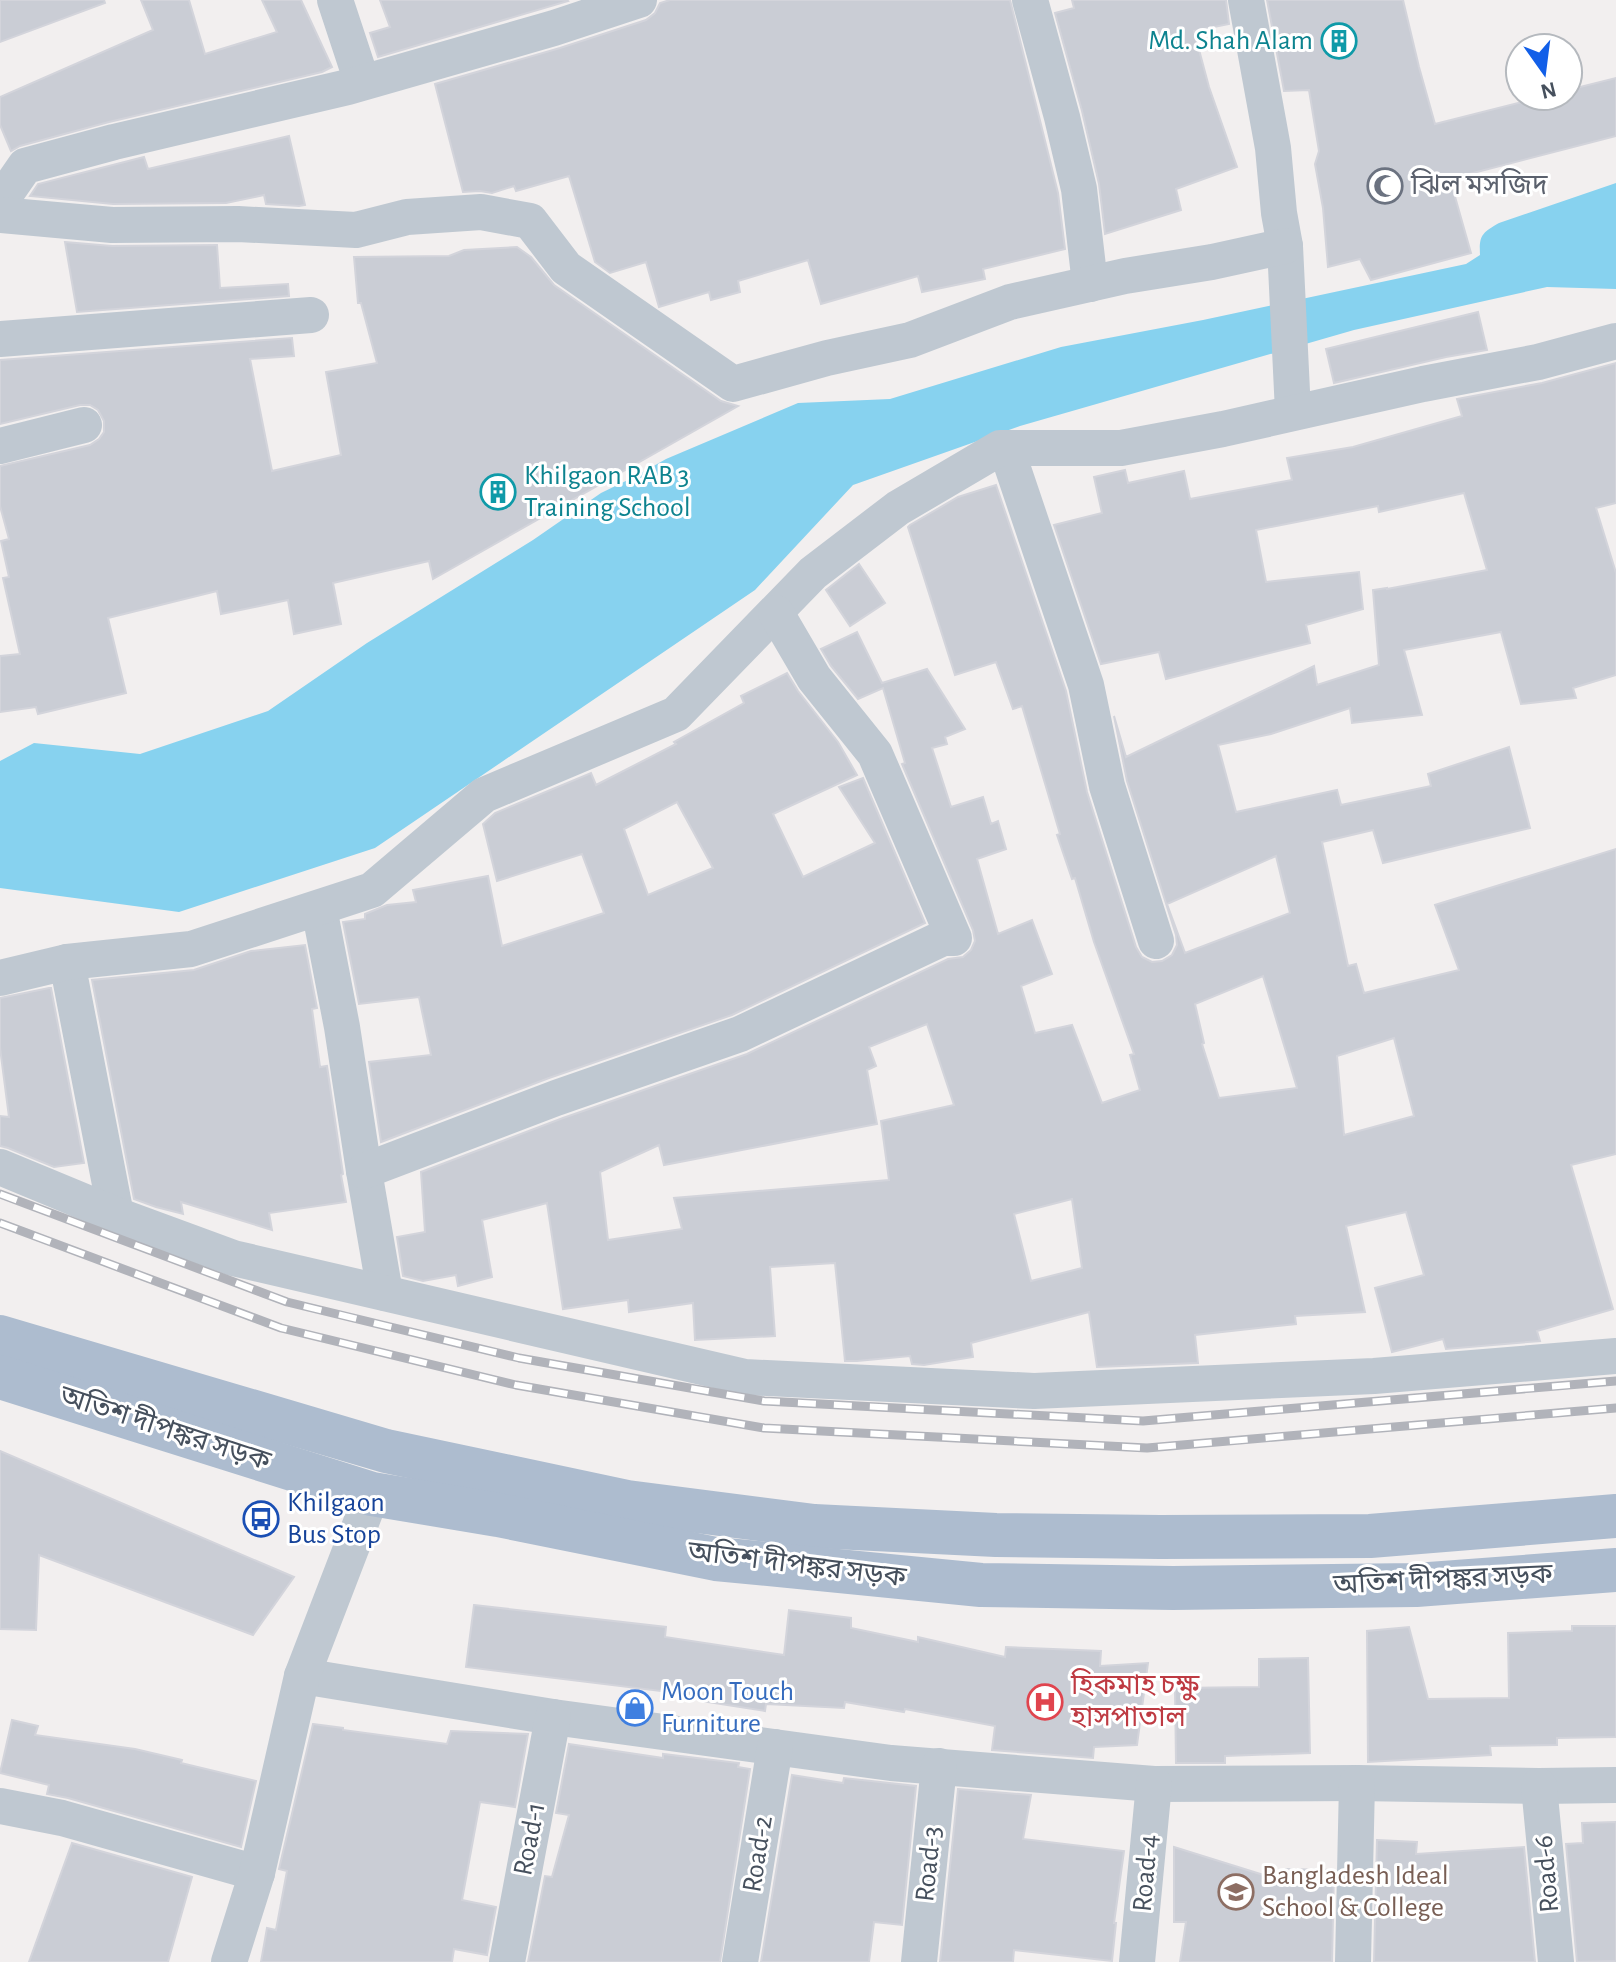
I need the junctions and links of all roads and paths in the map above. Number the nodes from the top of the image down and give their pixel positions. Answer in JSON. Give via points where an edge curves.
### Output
{"nodes":[{"id":1,"x":335,"y":0,"type":"edge"},
{"id":2,"x":639,"y":0,"type":"edge"},
{"id":3,"x":1030,"y":0,"type":"edge"},
{"id":4,"x":1246,"y":0,"type":"edge"},
{"id":5,"x":362,"y":82,"type":"junction"},
{"id":6,"x":0,"y":202,"type":"edge"},
{"id":7,"x":0,"y":215,"type":"edge"},
{"id":8,"x":1285,"y":246,"type":"junction"},
{"id":9,"x":1090,"y":284,"type":"junction"},
{"id":10,"x":311,"y":315,"type":"dead end"},
{"id":11,"x":0,"y":339,"type":"edge"},
{"id":12,"x":1616,"y":341,"type":"edge"},
{"id":13,"x":1293,"y":412,"type":"junction"},
{"id":14,"x":84,"y":425,"type":"dead end"},
{"id":15,"x":0,"y":446,"type":"edge"},
{"id":16,"x":1006,"y":448,"type":"junction"},
{"id":17,"x":776,"y":613,"type":"junction"},
{"id":18,"x":319,"y":908,"type":"junction"},
{"id":19,"x":1156,"y":941,"type":"dead end"},
{"id":20,"x":67,"y":962,"type":"junction"},
{"id":21,"x":0,"y":978,"type":"edge"},
{"id":22,"x":0,"y":1167,"type":"edge"},
{"id":23,"x":364,"y":1171,"type":"junction"},
{"id":24,"x":116,"y":1215,"type":"junction"},
{"id":25,"x":385,"y":1293,"type":"junction"},
{"id":26,"x":0,"y":1337,"type":"edge"},
{"id":27,"x":1616,"y":1356,"type":"edge"},
{"id":28,"x":0,"y":1377,"type":"edge"},
{"id":29,"x":386,"y":1451,"type":"junction"},
{"id":30,"x":372,"y":1494,"type":"junction"},
{"id":31,"x":1616,"y":1516,"type":"edge"},
{"id":32,"x":1616,"y":1570,"type":"edge"},
{"id":33,"x":302,"y":1676,"type":"junction"},
{"id":34,"x":553,"y":1717,"type":"junction"},
{"id":35,"x":775,"y":1747,"type":"junction"},
{"id":36,"x":939,"y":1766,"type":"junction"},
{"id":37,"x":1357,"y":1783,"type":"junction"},
{"id":38,"x":1154,"y":1784,"type":"junction"},
{"id":39,"x":1616,"y":1785,"type":"edge"},
{"id":40,"x":1539,"y":1786,"type":"junction"},
{"id":41,"x":0,"y":1806,"type":"edge"},
{"id":42,"x":257,"y":1873,"type":"junction"},
{"id":43,"x":229,"y":1962,"type":"edge"},
{"id":44,"x":507,"y":1962,"type":"edge"},
{"id":45,"x":740,"y":1962,"type":"edge"},
{"id":46,"x":919,"y":1962,"type":"edge"},
{"id":47,"x":1137,"y":1962,"type":"edge"},
{"id":48,"x":1353,"y":1962,"type":"edge"},
{"id":49,"x":1556,"y":1962,"type":"edge"}],
"edges":[{"from":1,"to":5,"type":"street"},
{"from":2,"to":5,"type":"street"},
{"from":3,"to":9,"type":"street","via":[[1079,189]]},
{"from":4,"to":8,"type":"street"},
{"from":5,"to":6,"type":"street","via":[[25,166]]},
{"from":7,"to":9,"type":"street","via":[[112,225],[356,230],[407,217],[481,212],[530,221],[566,268],[733,384],[910,340],[1010,302]]},
{"from":8,"to":9,"type":"street"},
{"from":8,"to":13,"type":"street"},
{"from":10,"to":11,"type":"street"},
{"from":12,"to":13,"type":"street"},
{"from":13,"to":16,"type":"street","via":[[1121,448]]},
{"from":14,"to":15,"type":"street"},
{"from":16,"to":17,"type":"street","via":[[898,508],[813,573]]},
{"from":16,"to":19,"type":"street","via":[[1086,685],[1107,786]]},
{"from":17,"to":18,"type":"street","via":[[676,714],[484,795],[372,890]]},
{"from":17,"to":23,"type":"street","via":[[814,678],[875,754],[954,938],[943,938],[740,1034]]},
{"from":18,"to":20,"type":"street","via":[[191,949]]},
{"from":18,"to":23,"type":"street"},
{"from":20,"to":21,"type":"street"},
{"from":20,"to":24,"type":"street"},
{"from":22,"to":24,"type":"street"},
{"from":23,"to":25,"type":"street"},
{"from":24,"to":25,"type":"street","via":[[233,1258]]},
{"from":25,"to":27,"type":"street","via":[[745,1377],[1034,1391],[1374,1376]]},
{"from":26,"to":29,"type":"main road","name":"অতিশ দীপঙ্কর সড়ক"},
{"from":28,"to":30,"type":"main road","name":"অতিশ দীপঙ্কর সড়ক"},
{"from":29,"to":30,"type":"main road"},
{"from":29,"to":31,"type":"main road","name":"অতিশ দীপঙ্কর সড়ক","via":[[627,1502],[814,1526],[996,1535],[1370,1536]]},
{"from":30,"to":32,"type":"main road","name":"অতিশ দীপঙ্কর সড়ক","via":[[716,1559],[981,1585],[1416,1585]]},
{"from":30,"to":33,"type":"street"},
{"from":33,"to":34,"type":"street"},
{"from":33,"to":42,"type":"street"},
{"from":34,"to":35,"type":"street"},
{"from":34,"to":44,"type":"street","name":"Road-1"},
{"from":35,"to":36,"type":"street"},
{"from":35,"to":45,"type":"street","name":"Road-2"},
{"from":36,"to":38,"type":"street"},
{"from":36,"to":46,"type":"street","name":"Road-3"},
{"from":37,"to":38,"type":"street"},
{"from":37,"to":40,"type":"street"},
{"from":37,"to":48,"type":"street"},
{"from":38,"to":47,"type":"street","name":"Road-4"},
{"from":39,"to":40,"type":"street"},
{"from":40,"to":49,"type":"street","name":"Road-6"},
{"from":41,"to":42,"type":"street","via":[[62,1818]]},
{"from":42,"to":43,"type":"street"}]}
